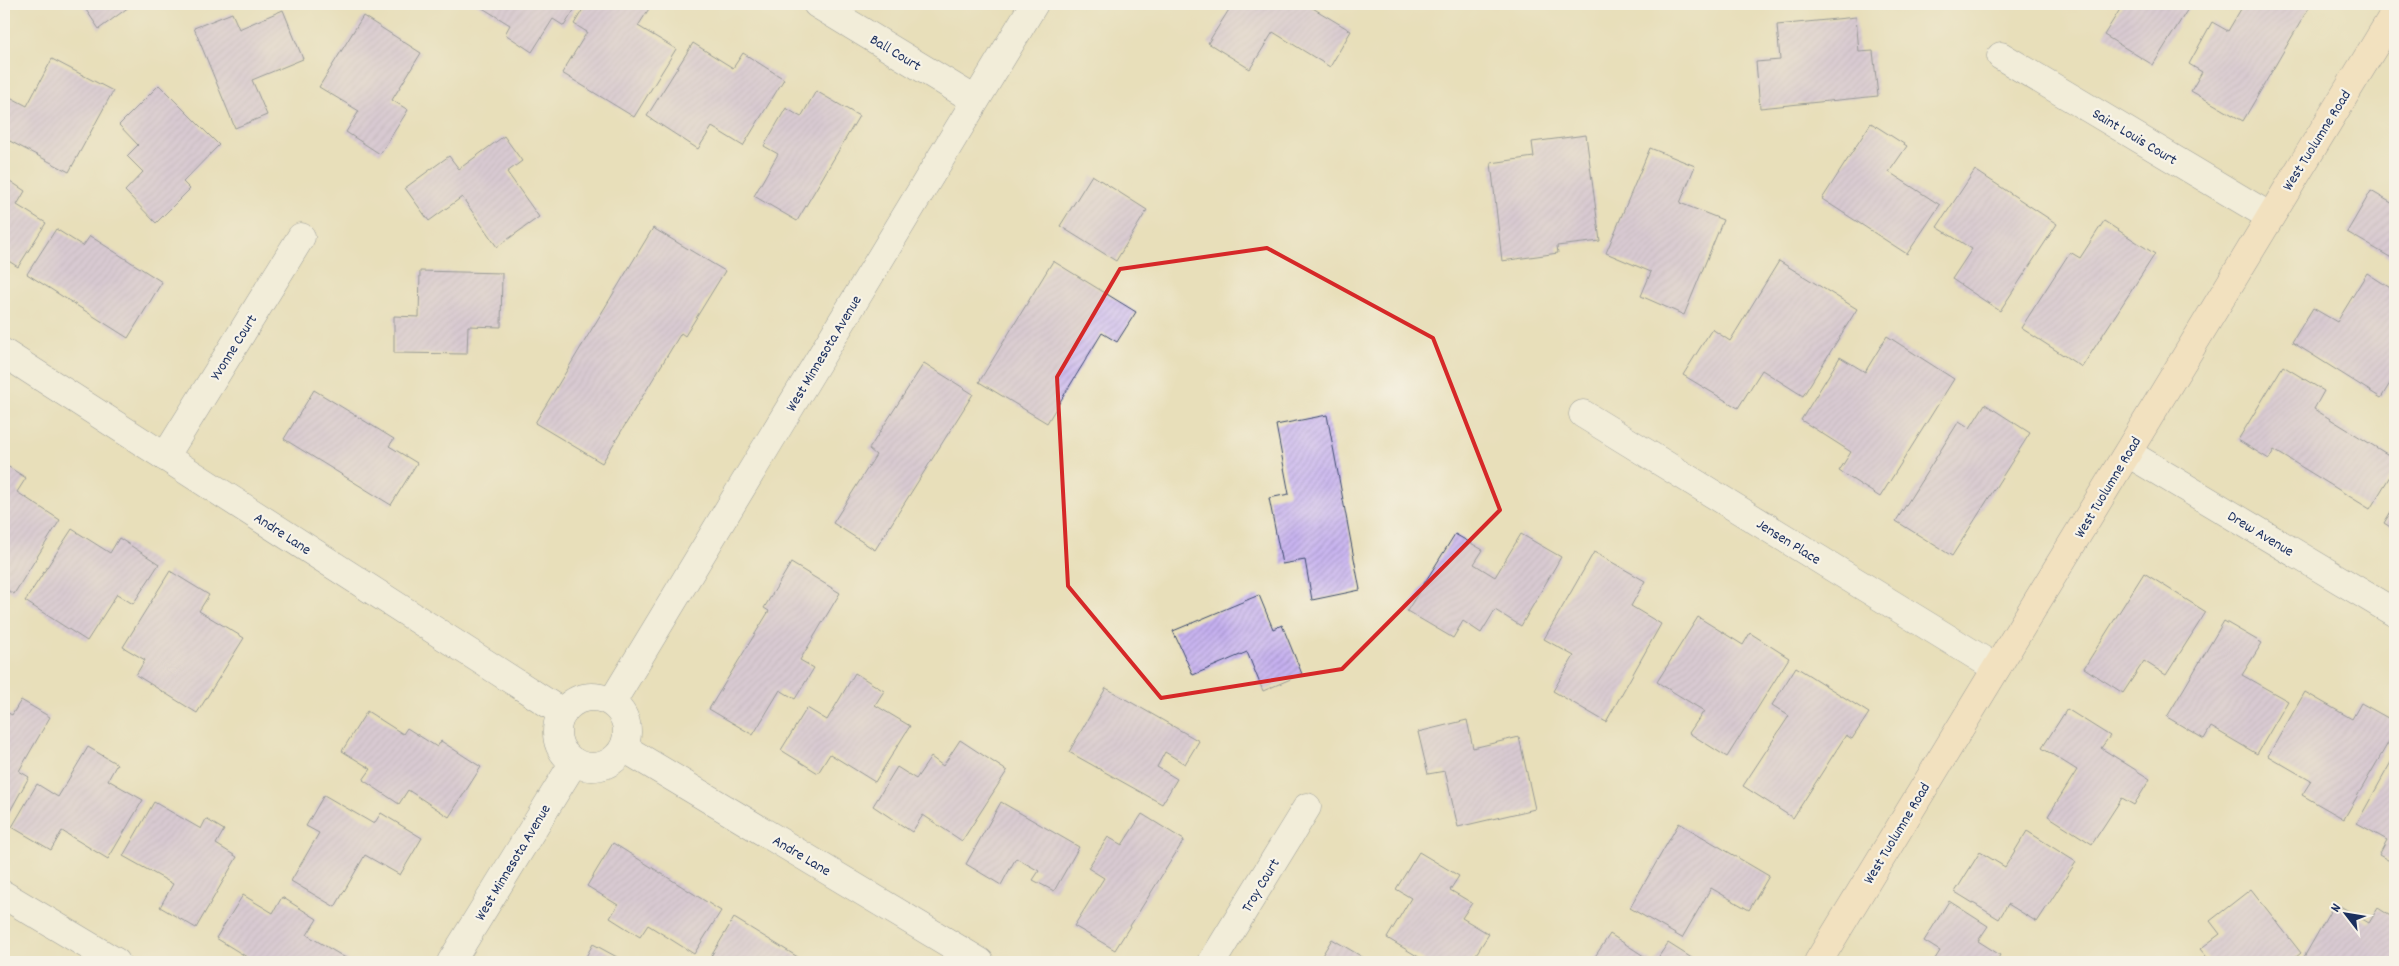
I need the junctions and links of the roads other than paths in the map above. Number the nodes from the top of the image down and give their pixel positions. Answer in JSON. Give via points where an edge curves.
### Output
{"nodes":[{"id":1,"x":817,"y":4,"type":"edge"},
{"id":2,"x":1034,"y":4,"type":"edge"},
{"id":3,"x":2395,"y":12,"type":"edge"},
{"id":4,"x":2001,"y":56,"type":"dead end"},
{"id":5,"x":975,"y":100,"type":"junction"},
{"id":6,"x":2269,"y":216,"type":"junction"},
{"id":7,"x":301,"y":237,"type":"dead end"},
{"id":8,"x":4,"y":353,"type":"edge"},
{"id":9,"x":1583,"y":414,"type":"dead end"},
{"id":10,"x":2128,"y":453,"type":"junction"},
{"id":11,"x":165,"y":457,"type":"junction"},
{"id":12,"x":2395,"y":613,"type":"edge"},
{"id":13,"x":1996,"y":668,"type":"junction"},
{"id":14,"x":612,"y":702,"type":"junction"},
{"id":15,"x":562,"y":713,"type":"junction"},
{"id":16,"x":624,"y":748,"type":"junction"},
{"id":17,"x":574,"y":762,"type":"junction"},
{"id":18,"x":1308,"y":807,"type":"dead end"},
{"id":19,"x":4,"y":895,"type":"edge"},
{"id":20,"x":116,"y":962,"type":"edge"},
{"id":21,"x":451,"y":962,"type":"edge"},
{"id":22,"x":980,"y":962,"type":"edge"},
{"id":23,"x":1212,"y":962,"type":"edge"},
{"id":24,"x":1818,"y":962,"type":"edge"}],
"edges":[{"from":1,"to":5,"type":"street","name":"Ball Court"},
{"from":2,"to":5,"type":"street","name":"West Minnesota Avenue"},
{"from":3,"to":6,"type":"street","name":"West Tuolumne Road"},
{"from":4,"to":6,"type":"street","name":"Saint Louis Court"},
{"from":5,"to":14,"type":"street","name":"West Minnesota Avenue"},
{"from":6,"to":10,"type":"street","name":"West Tuolumne Road"},
{"from":7,"to":11,"type":"street","name":"Yvonne Court"},
{"from":8,"to":11,"type":"street","name":"Andre Lane"},
{"from":9,"to":13,"type":"street","name":"Jensen Place"},
{"from":10,"to":12,"type":"street","name":"Drew Avenue"},
{"from":10,"to":13,"type":"street","name":"West Tuolumne Road"},
{"from":11,"to":15,"type":"street","name":"Andre Lane"},
{"from":13,"to":24,"type":"street","name":"West Tuolumne Road"},
{"from":14,"to":15,"type":"street","via":[[591,696],[570,704]]},
{"from":14,"to":16,"type":"street","via":[[625,718],[628,738]]},
{"from":15,"to":17,"type":"street","via":[[557,734],[562,750]]},
{"from":16,"to":17,"type":"street","via":[[607,764],[584,767]]},
{"from":16,"to":22,"type":"street","name":"Andre Lane"},
{"from":17,"to":21,"type":"street","name":"West Minnesota Avenue"},
{"from":18,"to":23,"type":"street","name":"Troy Court"},
{"from":19,"to":20,"type":"street"}]}
